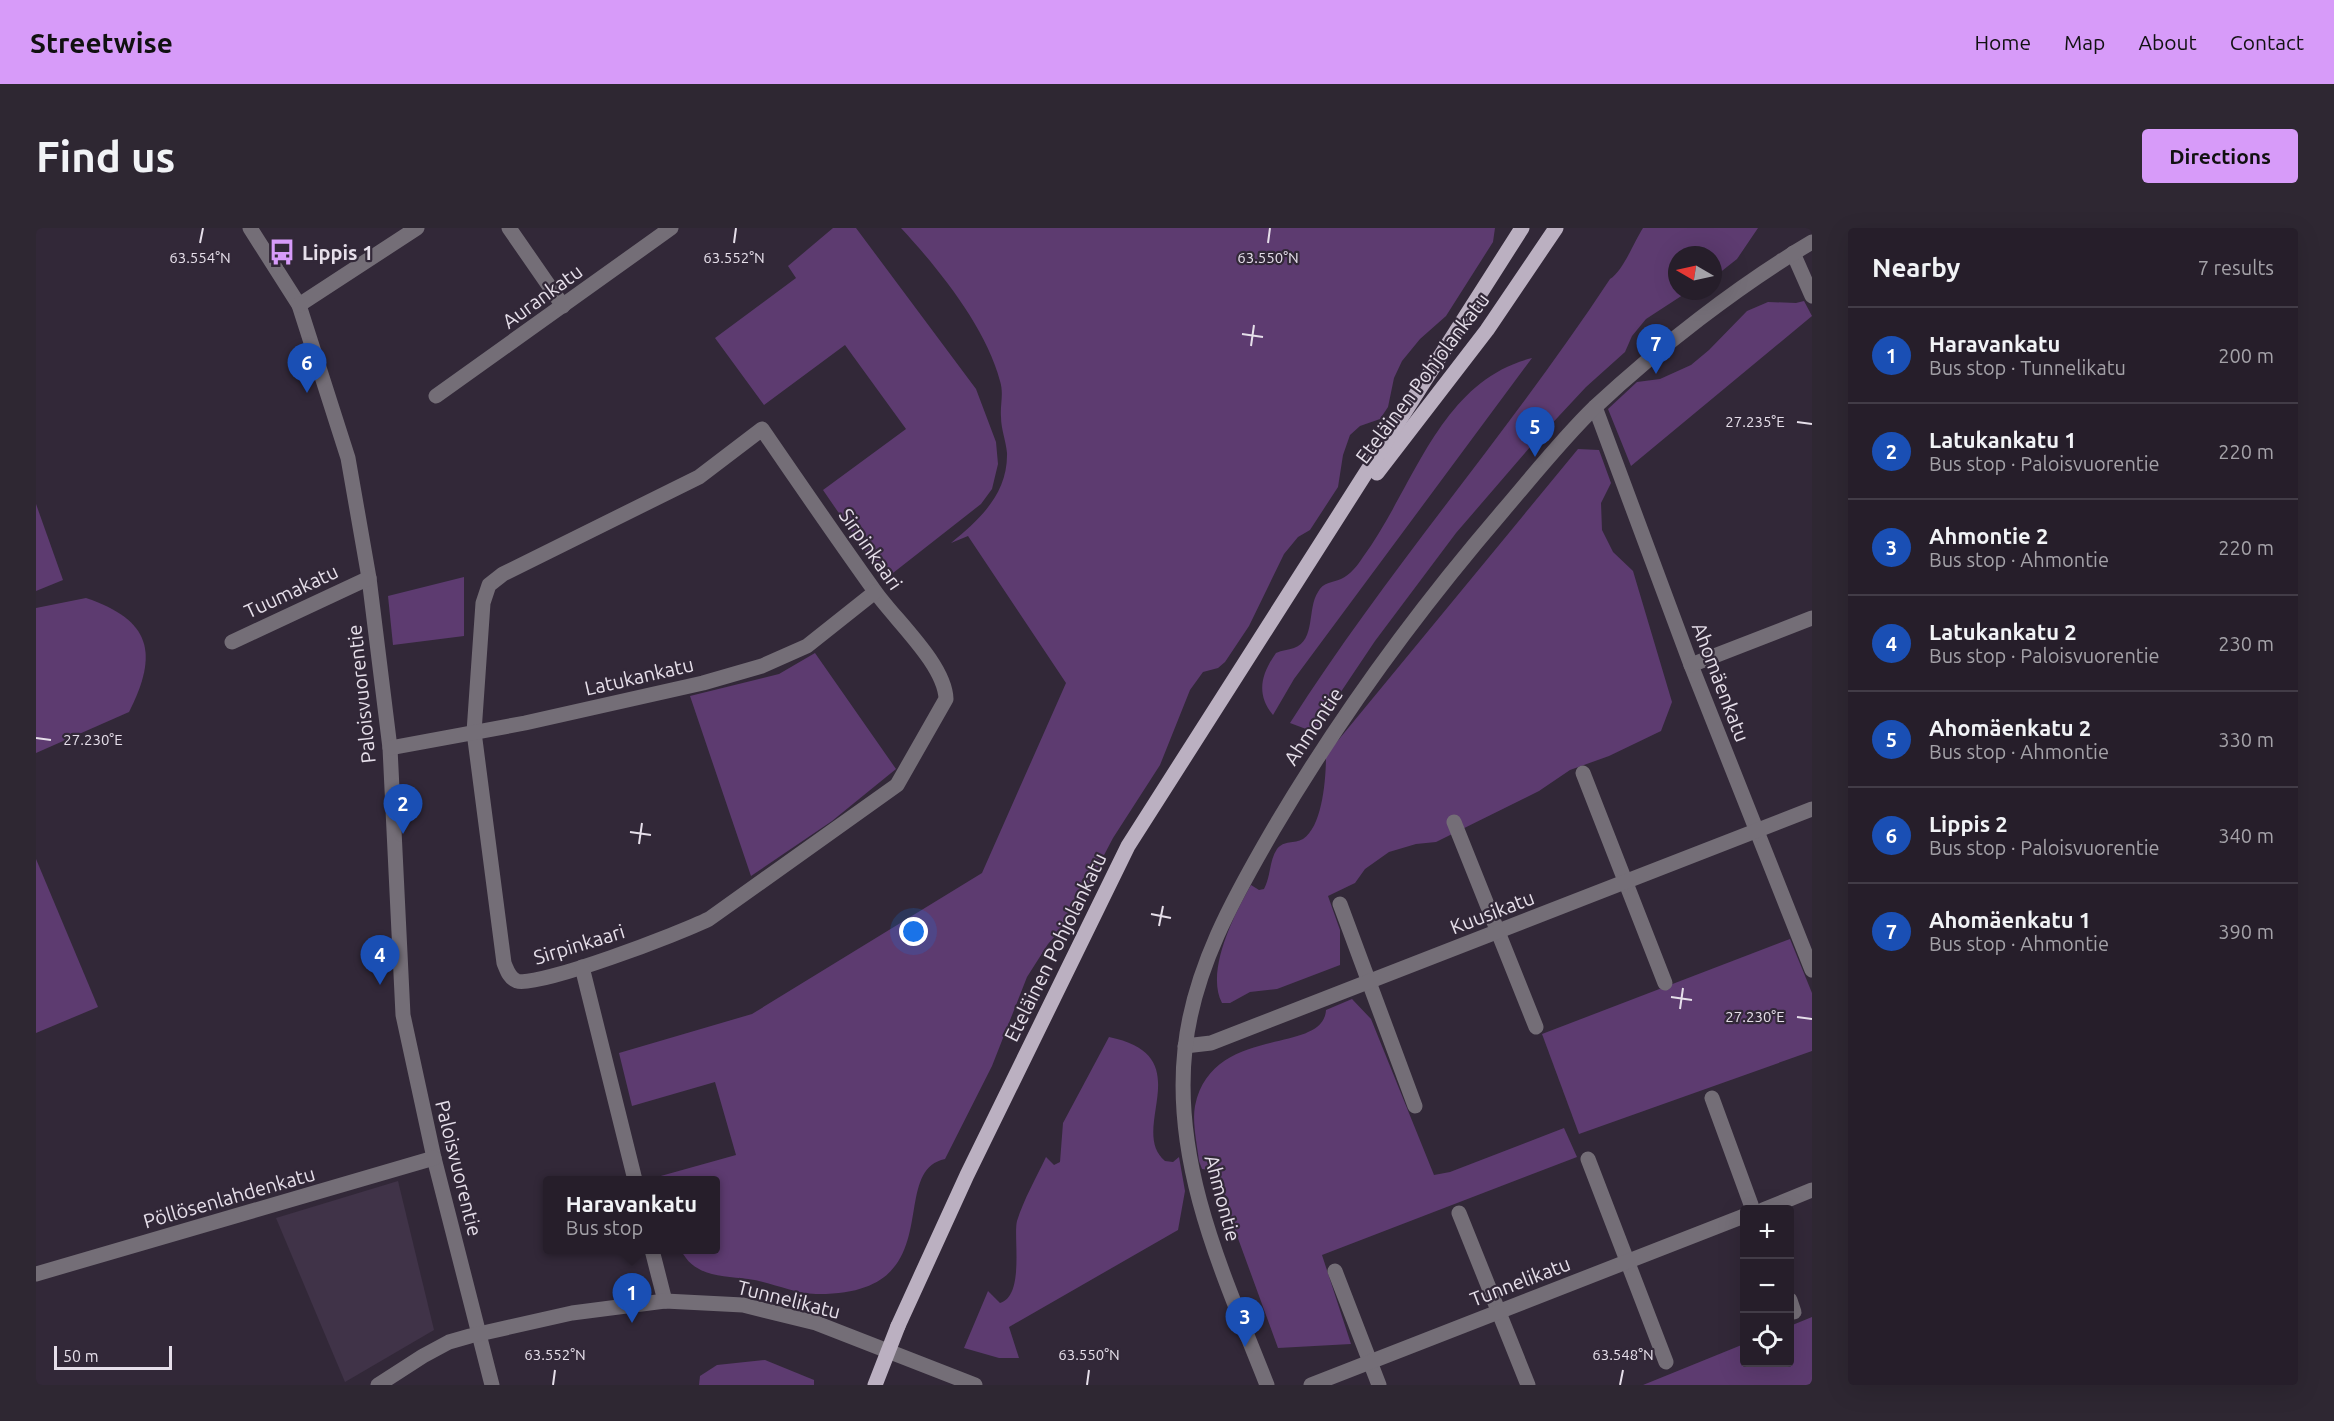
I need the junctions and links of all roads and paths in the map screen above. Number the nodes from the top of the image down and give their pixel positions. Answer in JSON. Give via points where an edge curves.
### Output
{"nodes":[{"id":1,"x":250,"y":228,"type":"edge"},
{"id":2,"x":417,"y":228,"type":"edge"},
{"id":3,"x":509,"y":228,"type":"edge"},
{"id":4,"x":671,"y":228,"type":"edge"},
{"id":5,"x":1522,"y":228,"type":"edge"},
{"id":6,"x":1556,"y":228,"type":"edge"},
{"id":7,"x":1812,"y":242,"type":"edge"},
{"id":8,"x":1793,"y":253,"type":"junction"},
{"id":9,"x":1812,"y":296,"type":"edge"},
{"id":10,"x":299,"y":305,"type":"junction"},
{"id":11,"x":563,"y":306,"type":"junction"},
{"id":12,"x":435,"y":396,"type":"dead end"},
{"id":13,"x":1595,"y":407,"type":"junction"},
{"id":14,"x":1316,"y":551,"type":"junction"},
{"id":15,"x":369,"y":578,"type":"junction"},
{"id":16,"x":875,"y":592,"type":"junction"},
{"id":17,"x":1812,"y":618,"type":"edge"},
{"id":18,"x":232,"y":642,"type":"dead end"},
{"id":19,"x":1691,"y":665,"type":"junction"},
{"id":20,"x":474,"y":732,"type":"junction"},
{"id":21,"x":390,"y":748,"type":"junction"},
{"id":22,"x":1583,"y":773,"type":"dead end"},
{"id":23,"x":1812,"y":809,"type":"edge"},
{"id":24,"x":1454,"y":822,"type":"dead end"},
{"id":25,"x":1757,"y":831,"type":"junction"},
{"id":26,"x":1626,"y":882,"type":"junction"},
{"id":27,"x":1340,"y":904,"type":"dead end"},
{"id":28,"x":1497,"y":932,"type":"junction"},
{"id":29,"x":582,"y":967,"type":"junction"},
{"id":30,"x":1812,"y":970,"type":"edge"},
{"id":31,"x":1369,"y":982,"type":"junction"},
{"id":32,"x":1665,"y":983,"type":"dead end"},
{"id":33,"x":1536,"y":1027,"type":"dead end"},
{"id":34,"x":1185,"y":1046,"type":"junction"},
{"id":35,"x":1712,"y":1098,"type":"dead end"},
{"id":36,"x":1415,"y":1106,"type":"dead end"},
{"id":37,"x":434,"y":1158,"type":"junction"},
{"id":38,"x":1588,"y":1160,"type":"dead end"},
{"id":39,"x":634,"y":1176,"type":"edge"},
{"id":40,"x":1812,"y":1190,"type":"edge"},
{"id":41,"x":1752,"y":1205,"type":"edge"},
{"id":42,"x":1773,"y":1205,"type":"edge"},
{"id":43,"x":1459,"y":1213,"type":"dead end"},
{"id":44,"x":1740,"y":1218,"type":"edge"},
{"id":45,"x":653,"y":1254,"type":"edge"},
{"id":46,"x":1627,"y":1262,"type":"junction"},
{"id":47,"x":1335,"y":1271,"type":"dead end"},
{"id":48,"x":36,"y":1274,"type":"edge"},
{"id":49,"x":665,"y":1301,"type":"junction"},
{"id":50,"x":1500,"y":1312,"type":"junction"},
{"id":51,"x":479,"y":1333,"type":"junction"},
{"id":52,"x":1370,"y":1362,"type":"junction"},
{"id":53,"x":1666,"y":1362,"type":"dead end"},
{"id":54,"x":378,"y":1385,"type":"edge"},
{"id":55,"x":492,"y":1385,"type":"edge"},
{"id":56,"x":875,"y":1385,"type":"edge"},
{"id":57,"x":975,"y":1385,"type":"edge"},
{"id":58,"x":1267,"y":1385,"type":"edge"},
{"id":59,"x":1311,"y":1385,"type":"edge"},
{"id":60,"x":1379,"y":1385,"type":"edge"},
{"id":61,"x":1528,"y":1385,"type":"edge"}],
"edges":[{"from":1,"to":10,"type":"street","name":"Paloisvuorentie"},
{"from":2,"to":10,"type":"street"},
{"from":3,"to":11,"type":"street"},
{"from":4,"to":11,"type":"street","name":"Aurankatu"},
{"from":5,"to":14,"type":"main road","name":"Eteläinen Pohjolankatu"},
{"from":6,"to":14,"type":"main road","name":"Eteläinen Pohjolankatu","via":[[1487,330]]},
{"from":7,"to":8,"type":"street","name":"Ahmontie"},
{"from":8,"to":9,"type":"street"},
{"from":8,"to":13,"type":"street","name":"Ahmontie","via":[[1686,331]]},
{"from":10,"to":15,"type":"street","name":"Paloisvuorentie","via":[[348,458]]},
{"from":11,"to":12,"type":"street","name":"Aurankatu"},
{"from":13,"to":19,"type":"street","name":"Ahomäenkatu"},
{"from":13,"to":34,"type":"street","name":"Ahmontie","via":[[1470,549],[1386,655],[1311,766],[1236,894],[1205,968]]},
{"from":14,"to":56,"type":"main road","name":"Eteläinen Pohjolankatu","bridge":true,"via":[[1128,846],[967,1175]]},
{"from":15,"to":18,"type":"street","name":"Tuumakatu"},
{"from":15,"to":21,"type":"street","name":"Paloisvuorentie"},
{"from":16,"to":20,"type":"street","name":"Latukankatu","via":[[807,646],[762,666],[703,683]]},
{"from":16,"to":20,"type":"street","name":"Sirpinkaari","via":[[762,429],[699,477],[503,574],[489,585],[477,652]]},
{"from":16,"to":29,"type":"street","name":"Sirpinkaari","via":[[946,688],[946,699],[938,716],[897,785],[709,919]]},
{"from":17,"to":19,"type":"street"},
{"from":19,"to":25,"type":"street","name":"Ahomäenkatu"},
{"from":20,"to":21,"type":"street","name":"Latukankatu"},
{"from":20,"to":29,"type":"street","name":"Sirpinkaari","via":[[504,963],[510,977],[528,981]]},
{"from":21,"to":37,"type":"street","name":"Paloisvuorentie","via":[[403,1015]]},
{"from":22,"to":26,"type":"street"},
{"from":23,"to":25,"type":"street","name":"Kuusikatu"},
{"from":24,"to":28,"type":"street"},
{"from":25,"to":26,"type":"street","name":"Kuusikatu"},
{"from":25,"to":30,"type":"street","name":"Ahomäenkatu"},
{"from":26,"to":28,"type":"street","name":"Kuusikatu"},
{"from":26,"to":32,"type":"street"},
{"from":27,"to":31,"type":"street"},
{"from":28,"to":31,"type":"street","name":"Kuusikatu"},
{"from":28,"to":33,"type":"street"},
{"from":29,"to":39,"type":"street"},
{"from":31,"to":34,"type":"street","name":"Kuusikatu","via":[[1207,1045]]},
{"from":31,"to":36,"type":"street"},
{"from":34,"to":58,"type":"street","name":"Ahmontie","via":[[1184,1118],[1194,1178],[1216,1254]]},
{"from":35,"to":41,"type":"street"},
{"from":37,"to":48,"type":"street","name":"Pöllösenlahdenkatu"},
{"from":37,"to":51,"type":"street","name":"Paloisvuorentie"},
{"from":38,"to":46,"type":"street"},
{"from":40,"to":42,"type":"street"},
{"from":43,"to":50,"type":"street"},
{"from":44,"to":46,"type":"street","name":"Tunnelikatu"},
{"from":45,"to":49,"type":"street"},
{"from":46,"to":50,"type":"street","name":"Tunnelikatu"},
{"from":46,"to":53,"type":"street"},
{"from":47,"to":52,"type":"street"},
{"from":49,"to":51,"type":"street","name":"Tunnelikatu","via":[[572,1313]]},
{"from":49,"to":57,"type":"street","name":"Tunnelikatu","via":[[743,1305],[816,1323]]},
{"from":50,"to":52,"type":"street","name":"Tunnelikatu"},
{"from":50,"to":61,"type":"street"},
{"from":51,"to":54,"type":"street","name":"Tunnelikatu","via":[[449,1342]]},
{"from":51,"to":55,"type":"street","name":"Paloisvuorentie"},
{"from":52,"to":59,"type":"street","name":"Tunnelikatu"},
{"from":52,"to":60,"type":"street"}]}
